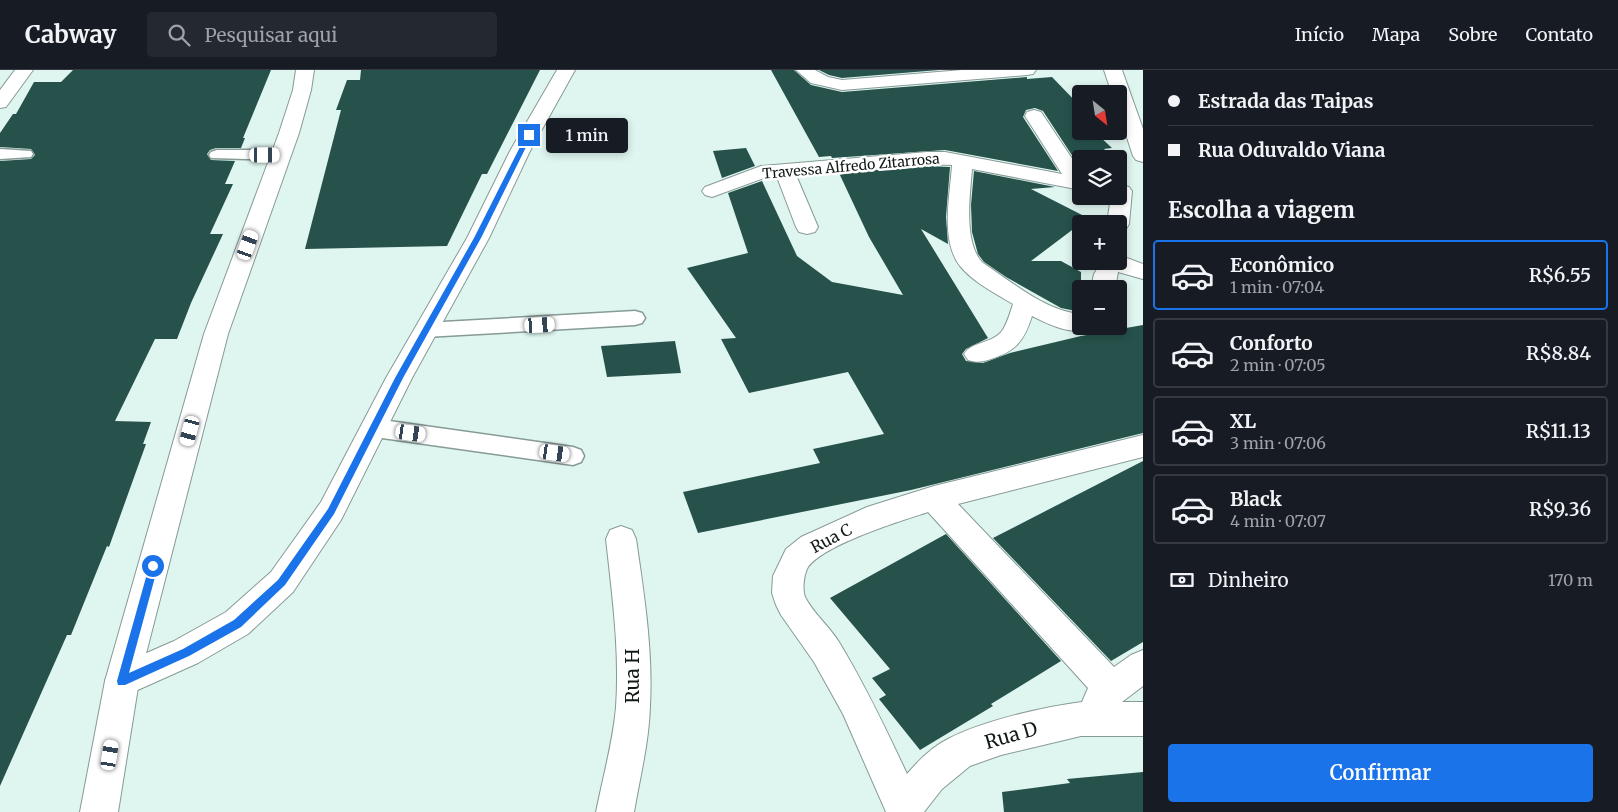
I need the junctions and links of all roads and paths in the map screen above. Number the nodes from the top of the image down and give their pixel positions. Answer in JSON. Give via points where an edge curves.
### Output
{"nodes":[{"id":1,"x":24,"y":70,"type":"edge"},
{"id":2,"x":305,"y":70,"type":"edge"},
{"id":3,"x":566,"y":70,"type":"edge"},
{"id":4,"x":805,"y":70,"type":"edge"},
{"id":5,"x":1027,"y":70,"type":"edge"},
{"id":6,"x":1113,"y":70,"type":"edge"},
{"id":7,"x":959,"y":72,"type":"edge"},
{"id":8,"x":0,"y":103,"type":"edge"},
{"id":9,"x":1034,"y":116,"type":"dead end"},
{"id":10,"x":0,"y":154,"type":"edge"},
{"id":11,"x":25,"y":154,"type":"dead end"},
{"id":12,"x":217,"y":155,"type":"dead end"},
{"id":13,"x":281,"y":155,"type":"junction"},
{"id":14,"x":1143,"y":156,"type":"edge"},
{"id":15,"x":962,"y":161,"type":"junction"},
{"id":16,"x":784,"y":170,"type":"junction"},
{"id":17,"x":1072,"y":172,"type":"edge"},
{"id":18,"x":1072,"y":182,"type":"edge"},
{"id":19,"x":712,"y":190,"type":"dead end"},
{"id":20,"x":1127,"y":192,"type":"edge"},
{"id":21,"x":1143,"y":193,"type":"edge"},
{"id":22,"x":807,"y":228,"type":"dead end"},
{"id":23,"x":1127,"y":266,"type":"edge"},
{"id":24,"x":1143,"y":272,"type":"edge"},
{"id":25,"x":1026,"y":301,"type":"junction"},
{"id":26,"x":635,"y":318,"type":"dead end"},
{"id":27,"x":1072,"y":322,"type":"edge"},
{"id":28,"x":425,"y":330,"type":"junction"},
{"id":29,"x":977,"y":354,"type":"dead end"},
{"id":30,"x":375,"y":428,"type":"junction"},
{"id":31,"x":1143,"y":446,"type":"edge"},
{"id":32,"x":574,"y":456,"type":"dead end"},
{"id":33,"x":934,"y":498,"type":"junction"},
{"id":34,"x":621,"y":539,"type":"dead end"},
{"id":35,"x":1143,"y":666,"type":"edge"},
{"id":36,"x":122,"y":681,"type":"junction"},
{"id":37,"x":1111,"y":688,"type":"junction"},
{"id":38,"x":1143,"y":719,"type":"edge"},
{"id":39,"x":1081,"y":720,"type":"junction"},
{"id":40,"x":904,"y":810,"type":"edge"},
{"id":41,"x":99,"y":812,"type":"edge"},
{"id":42,"x":615,"y":812,"type":"edge"}],
"edges":[{"from":1,"to":8,"type":"street"},
{"from":2,"to":13,"type":"street","via":[[302,90]]},
{"from":3,"to":28,"type":"street","via":[[520,151],[478,238]]},
{"from":4,"to":7,"type":"street","via":[[813,78],[842,85]]},
{"from":5,"to":7,"type":"street"},
{"from":6,"to":14,"type":"street"},
{"from":9,"to":17,"type":"street"},
{"from":10,"to":11,"type":"lane"},
{"from":12,"to":13,"type":"lane"},
{"from":13,"to":36,"type":"street","via":[[216,334]]},
{"from":15,"to":16,"type":"street","name":"Travessa Alfredo Zitarrosa","via":[[927,158]]},
{"from":15,"to":18,"type":"street","name":"Travessa Alfredo Zitarrosa"},
{"from":15,"to":25,"type":"street","via":[[959,205],[965,258]]},
{"from":16,"to":19,"type":"street","name":"Travessa Alfredo Zitarrosa","via":[[762,172]]},
{"from":16,"to":22,"type":"street"},
{"from":20,"to":21,"type":"street"},
{"from":23,"to":24,"type":"street"},
{"from":25,"to":27,"type":"street","via":[[1049,315]]},
{"from":25,"to":29,"type":"street","via":[[1012,338],[1004,346]]},
{"from":26,"to":28,"type":"lane"},
{"from":28,"to":30,"type":"street"},
{"from":30,"to":32,"type":"lane"},
{"from":30,"to":36,"type":"street","via":[[331,511],[282,582],[237,624]]},
{"from":31,"to":33,"type":"street","name":"Rua C"},
{"from":33,"to":37,"type":"street"},
{"from":33,"to":40,"type":"street","name":"Rua C","via":[[867,519],[812,546],[797,558],[789,576],[788,593],[792,605],[826,651],[855,702]]},
{"from":34,"to":42,"type":"street","name":"Rua H","via":[[634,664],[632,712]]},
{"from":35,"to":37,"type":"street"},
{"from":36,"to":41,"type":"street"},
{"from":37,"to":39,"type":"street"},
{"from":38,"to":39,"type":"street","name":"Rua D"},
{"from":39,"to":40,"type":"street","name":"Rua D","via":[[1001,736],[959,752],[929,776]]}]}
